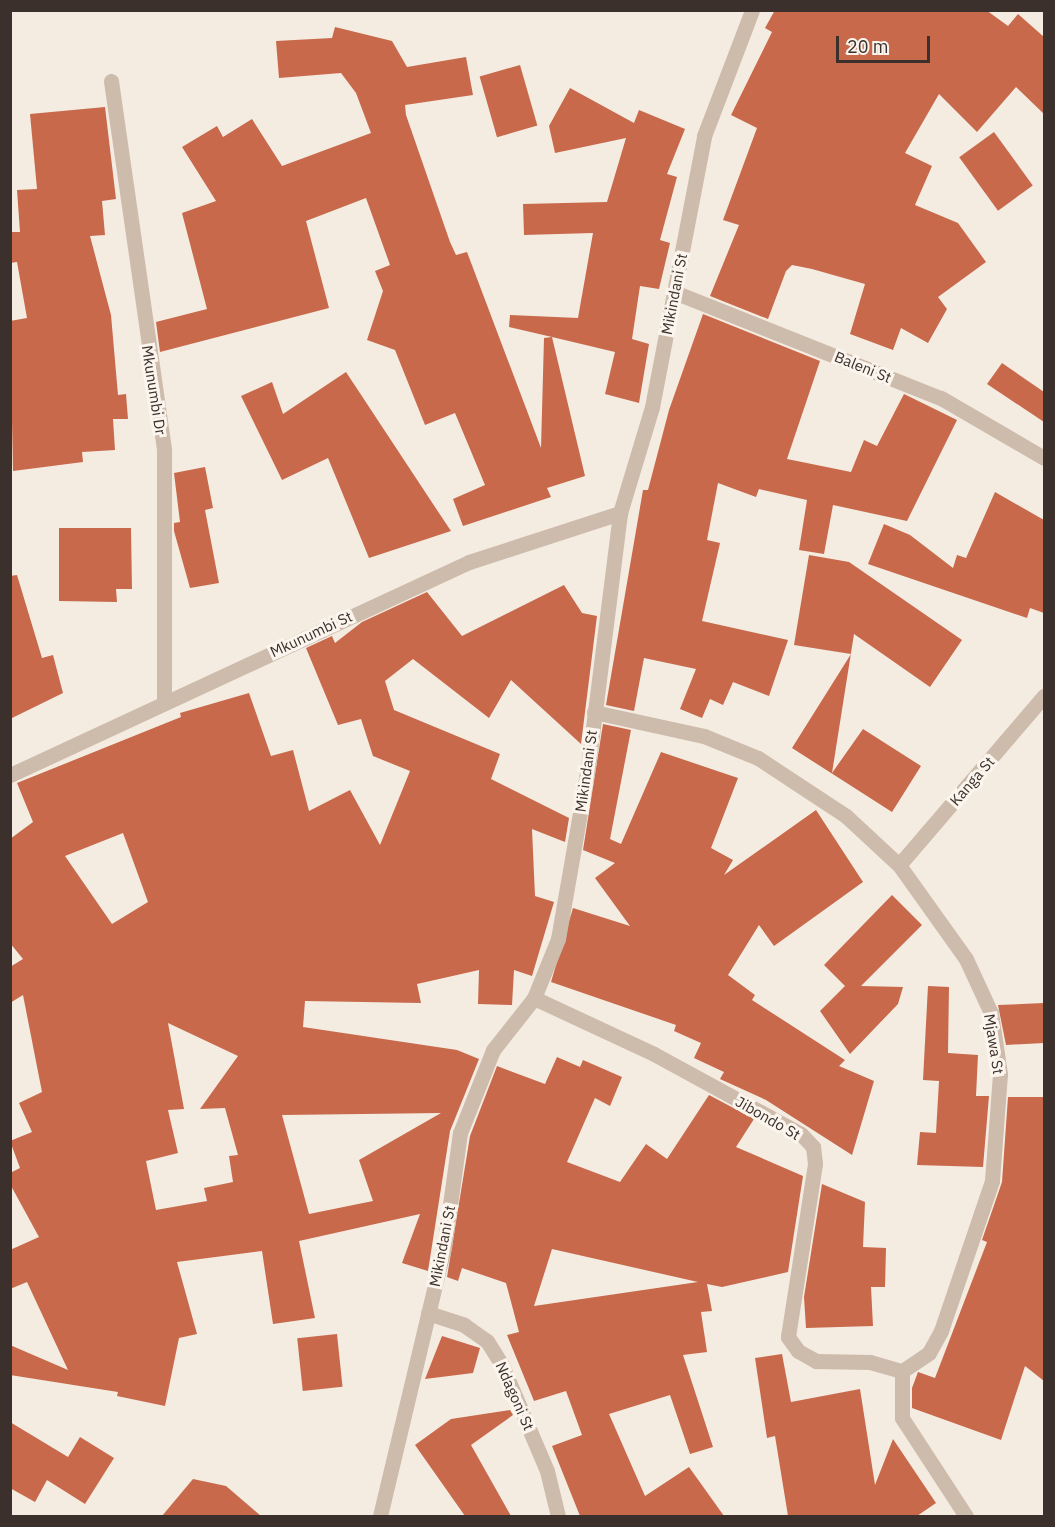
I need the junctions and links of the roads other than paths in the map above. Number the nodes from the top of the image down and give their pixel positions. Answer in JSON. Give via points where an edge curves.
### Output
{"nodes":[{"id":1,"x":752,"y":10,"type":"edge"},
{"id":2,"x":111,"y":81,"type":"dead end"},
{"id":3,"x":674,"y":292,"type":"junction"},
{"id":4,"x":1044,"y":458,"type":"edge"},
{"id":5,"x":620,"y":513,"type":"junction"},
{"id":6,"x":1044,"y":696,"type":"edge"},
{"id":7,"x":164,"y":700,"type":"junction"},
{"id":8,"x":594,"y":711,"type":"junction"},
{"id":9,"x":10,"y":776,"type":"edge"},
{"id":10,"x":899,"y":865,"type":"junction"},
{"id":11,"x":534,"y":998,"type":"junction"},
{"id":12,"x":428,"y":1313,"type":"junction"},
{"id":13,"x":902,"y":1371,"type":"junction"},
{"id":14,"x":380,"y":1516,"type":"edge"},
{"id":15,"x":558,"y":1516,"type":"edge"},
{"id":16,"x":966,"y":1516,"type":"edge"}],
"edges":[{"from":1,"to":3,"type":"street","name":"Mikindani St","via":[[704,135]]},
{"from":2,"to":7,"type":"street","name":"Mkunumbi Dr","via":[[164,450]]},
{"from":3,"to":4,"type":"street","name":"Baleni St","via":[[941,398]]},
{"from":3,"to":5,"type":"street","name":"Mikindani St","via":[[652,407]]},
{"from":5,"to":7,"type":"street","name":"Mkunumbi St","via":[[469,562]]},
{"from":5,"to":8,"type":"street","name":"Mikindani St"},
{"from":6,"to":10,"type":"street","name":"Kanga St"},
{"from":7,"to":9,"type":"street","name":"Mkunumbi St"},
{"from":8,"to":10,"type":"street","name":"Mjawa St","via":[[704,736],[758,758],[846,816]]},
{"from":8,"to":11,"type":"street","name":"Mikindani St","via":[[558,939]]},
{"from":10,"to":13,"type":"street","name":"Mjawa St","via":[[966,959],[991,1013],[1000,1074],[999,1138],[976,1235],[941,1331],[928,1353]]},
{"from":11,"to":12,"type":"street","name":"Mikindani St","via":[[493,1050],[467,1110]]},
{"from":11,"to":13,"type":"street","name":"Jibondo St","via":[[654,1054],[801,1134],[813,1147],[815,1164],[788,1338],[798,1352],[816,1361],[870,1362]]},
{"from":12,"to":14,"type":"street","name":"Mikindani St"},
{"from":12,"to":15,"type":"street","name":"Ndagoni St","via":[[464,1325],[496,1356],[547,1470]]},
{"from":13,"to":16,"type":"street","via":[[902,1418]]}]}
